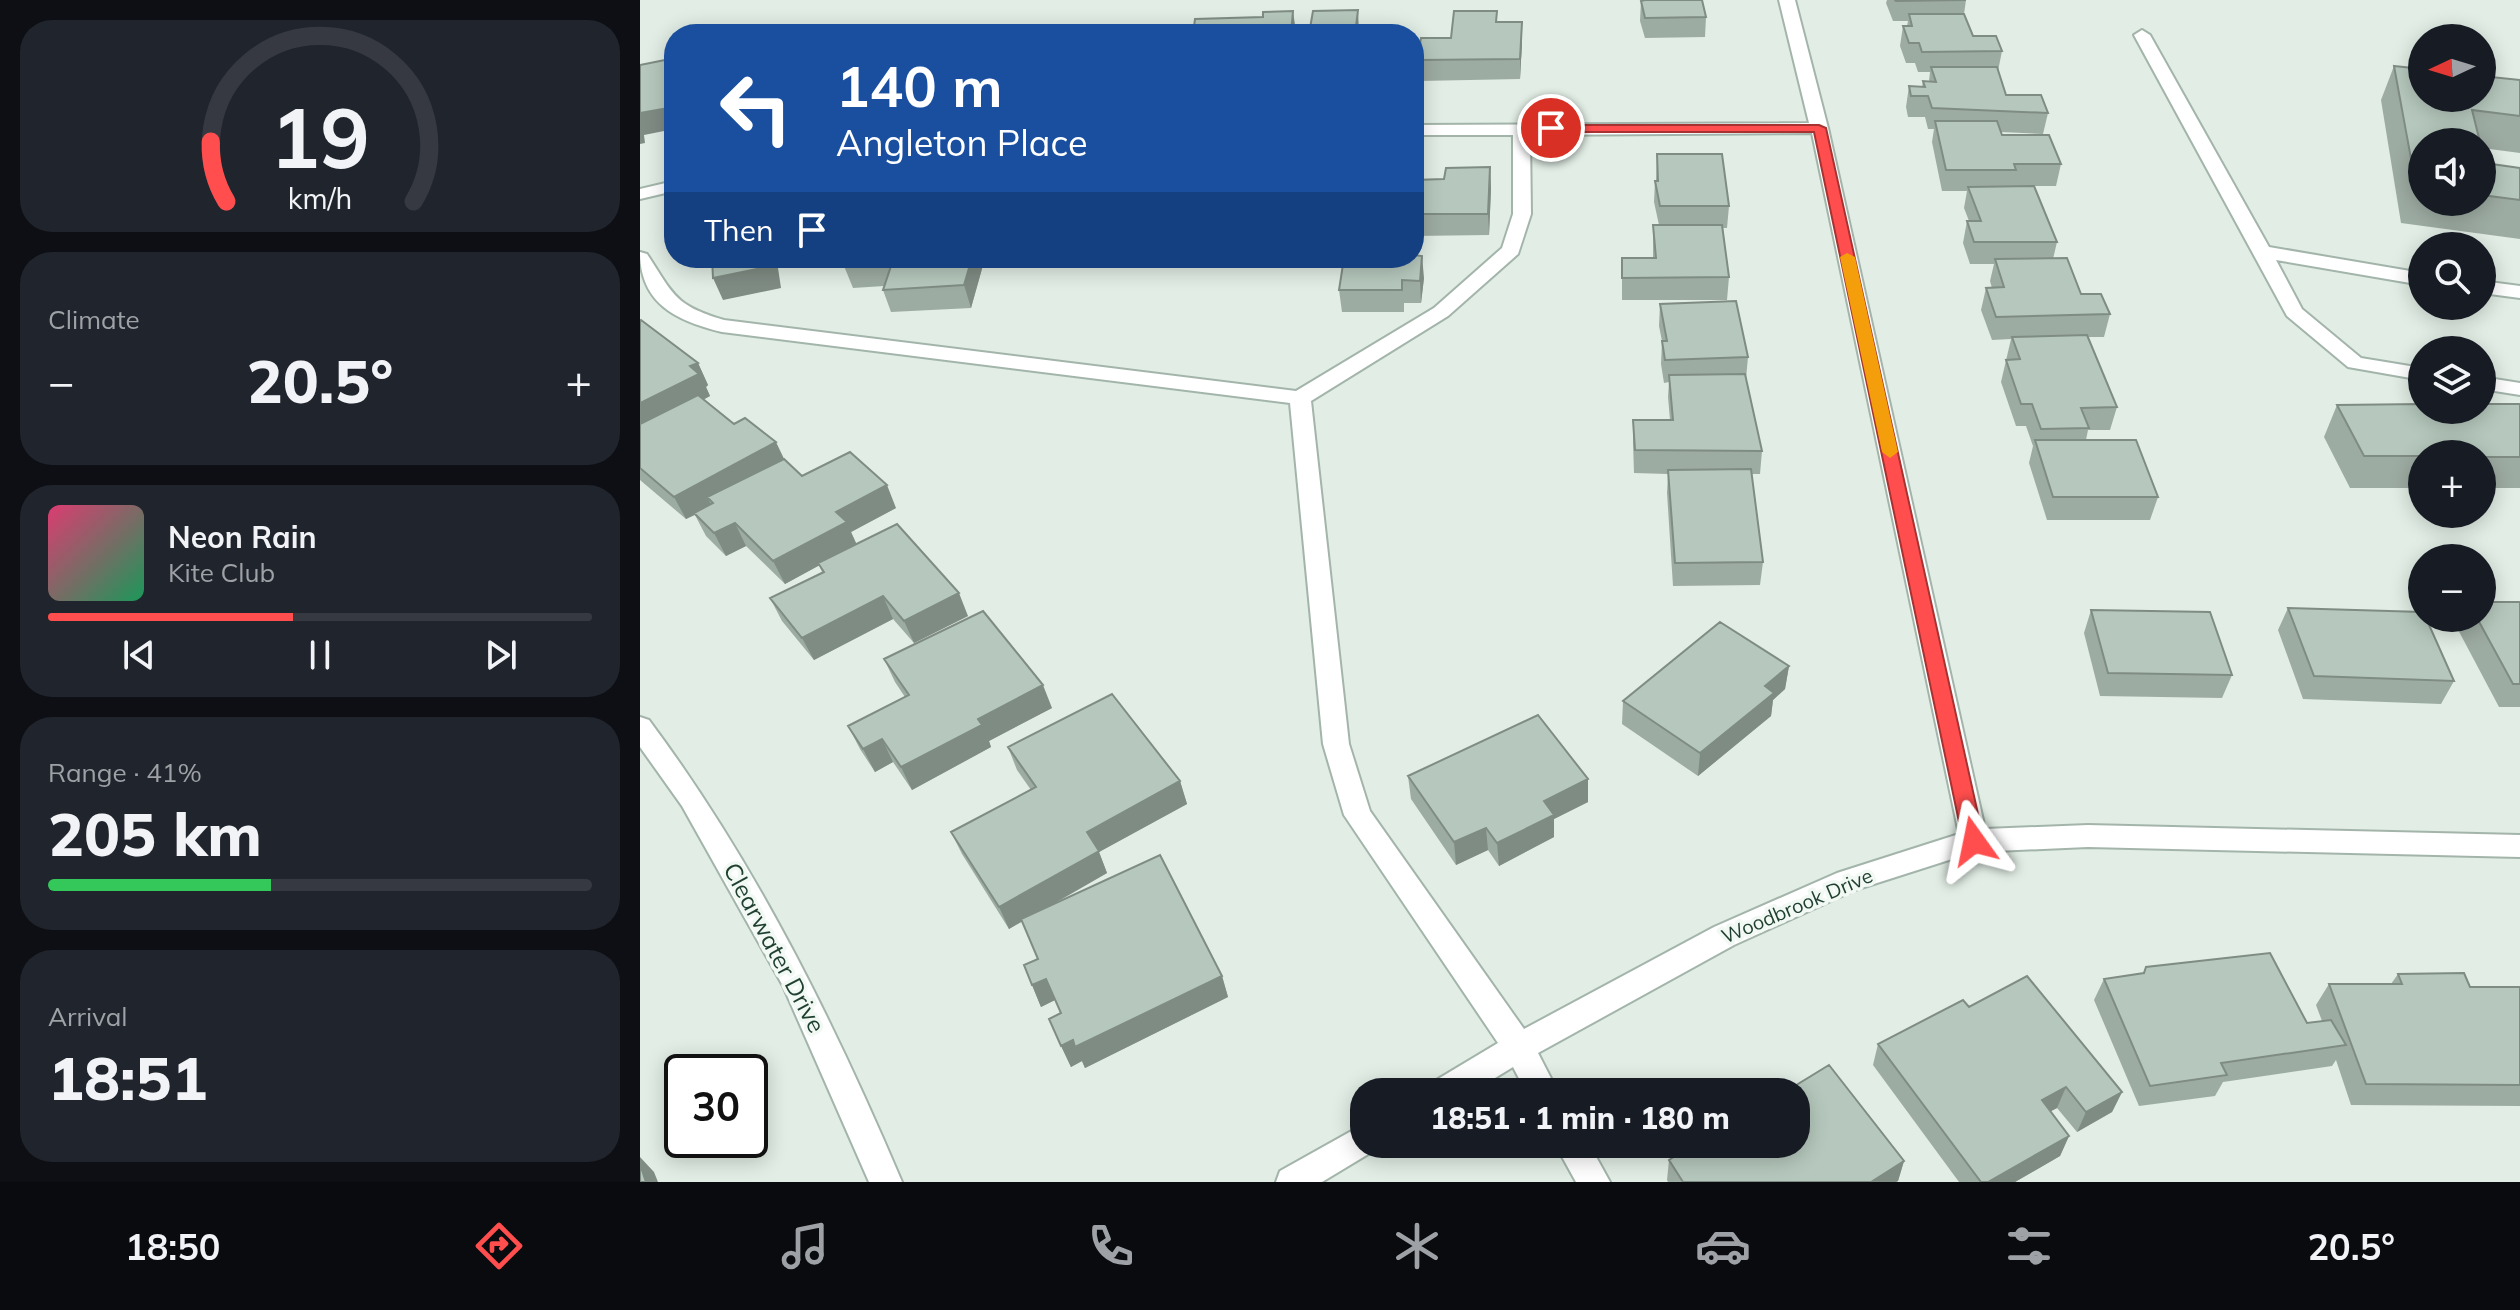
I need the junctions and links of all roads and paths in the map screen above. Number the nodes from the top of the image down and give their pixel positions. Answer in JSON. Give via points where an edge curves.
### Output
{"nodes":[{"id":1,"x":1787,"y":0,"type":"edge"},
{"id":2,"x":2142,"y":35,"type":"dead end"},
{"id":3,"x":1521,"y":128,"type":"junction"},
{"id":4,"x":1819,"y":128,"type":"junction"},
{"id":5,"x":1424,"y":130,"type":"edge"},
{"id":6,"x":664,"y":188,"type":"edge"},
{"id":7,"x":640,"y":194,"type":"edge"},
{"id":8,"x":2262,"y":252,"type":"junction"},
{"id":9,"x":640,"y":258,"type":"edge"},
{"id":10,"x":2408,"y":277,"type":"edge"},
{"id":11,"x":2496,"y":289,"type":"edge"},
{"id":12,"x":2520,"y":292,"type":"edge"},
{"id":13,"x":2408,"y":372,"type":"edge"},
{"id":14,"x":2496,"y":385,"type":"edge"},
{"id":15,"x":2520,"y":389,"type":"edge"},
{"id":16,"x":1300,"y":398,"type":"junction"},
{"id":17,"x":640,"y":727,"type":"edge"},
{"id":18,"x":1974,"y":841,"type":"junction"},
{"id":19,"x":2520,"y":846,"type":"edge"},
{"id":20,"x":1519,"y":1047,"type":"junction"},
{"id":21,"x":1467,"y":1078,"type":"edge"},
{"id":22,"x":1535,"y":1078,"type":"edge"},
{"id":23,"x":1350,"y":1147,"type":"edge"},
{"id":24,"x":1579,"y":1158,"type":"edge"},
{"id":25,"x":886,"y":1182,"type":"edge"},
{"id":26,"x":1292,"y":1182,"type":"edge"},
{"id":27,"x":1594,"y":1182,"type":"edge"}],
"edges":[{"from":1,"to":4,"type":"street"},
{"from":2,"to":8,"type":"street"},
{"from":3,"to":4,"type":"street"},
{"from":3,"to":5,"type":"street"},
{"from":3,"to":16,"type":"street","via":[[1522,214],[1511,250],[1441,312]]},
{"from":4,"to":18,"type":"street"},
{"from":6,"to":7,"type":"street"},
{"from":8,"to":10,"type":"street"},
{"from":8,"to":13,"type":"street","via":[[2294,312],[2355,363]]},
{"from":9,"to":16,"type":"street","via":[[664,300],[683,315],[722,326]]},
{"from":11,"to":12,"type":"street"},
{"from":14,"to":15,"type":"street"},
{"from":16,"to":20,"type":"street","via":[[1336,744],[1358,815]]},
{"from":17,"to":25,"type":"street","name":"Clearwater Drive","via":[[692,798],[795,979]]},
{"from":18,"to":19,"type":"street","name":"Woodbrook Drive","via":[[2088,836]]},
{"from":18,"to":20,"type":"street","name":"Woodbrook Drive","via":[[1847,881],[1737,930]]},
{"from":20,"to":21,"type":"street","name":"Woodbrook Drive"},
{"from":20,"to":22,"type":"street"},
{"from":23,"to":26,"type":"street"},
{"from":24,"to":27,"type":"street"}]}
